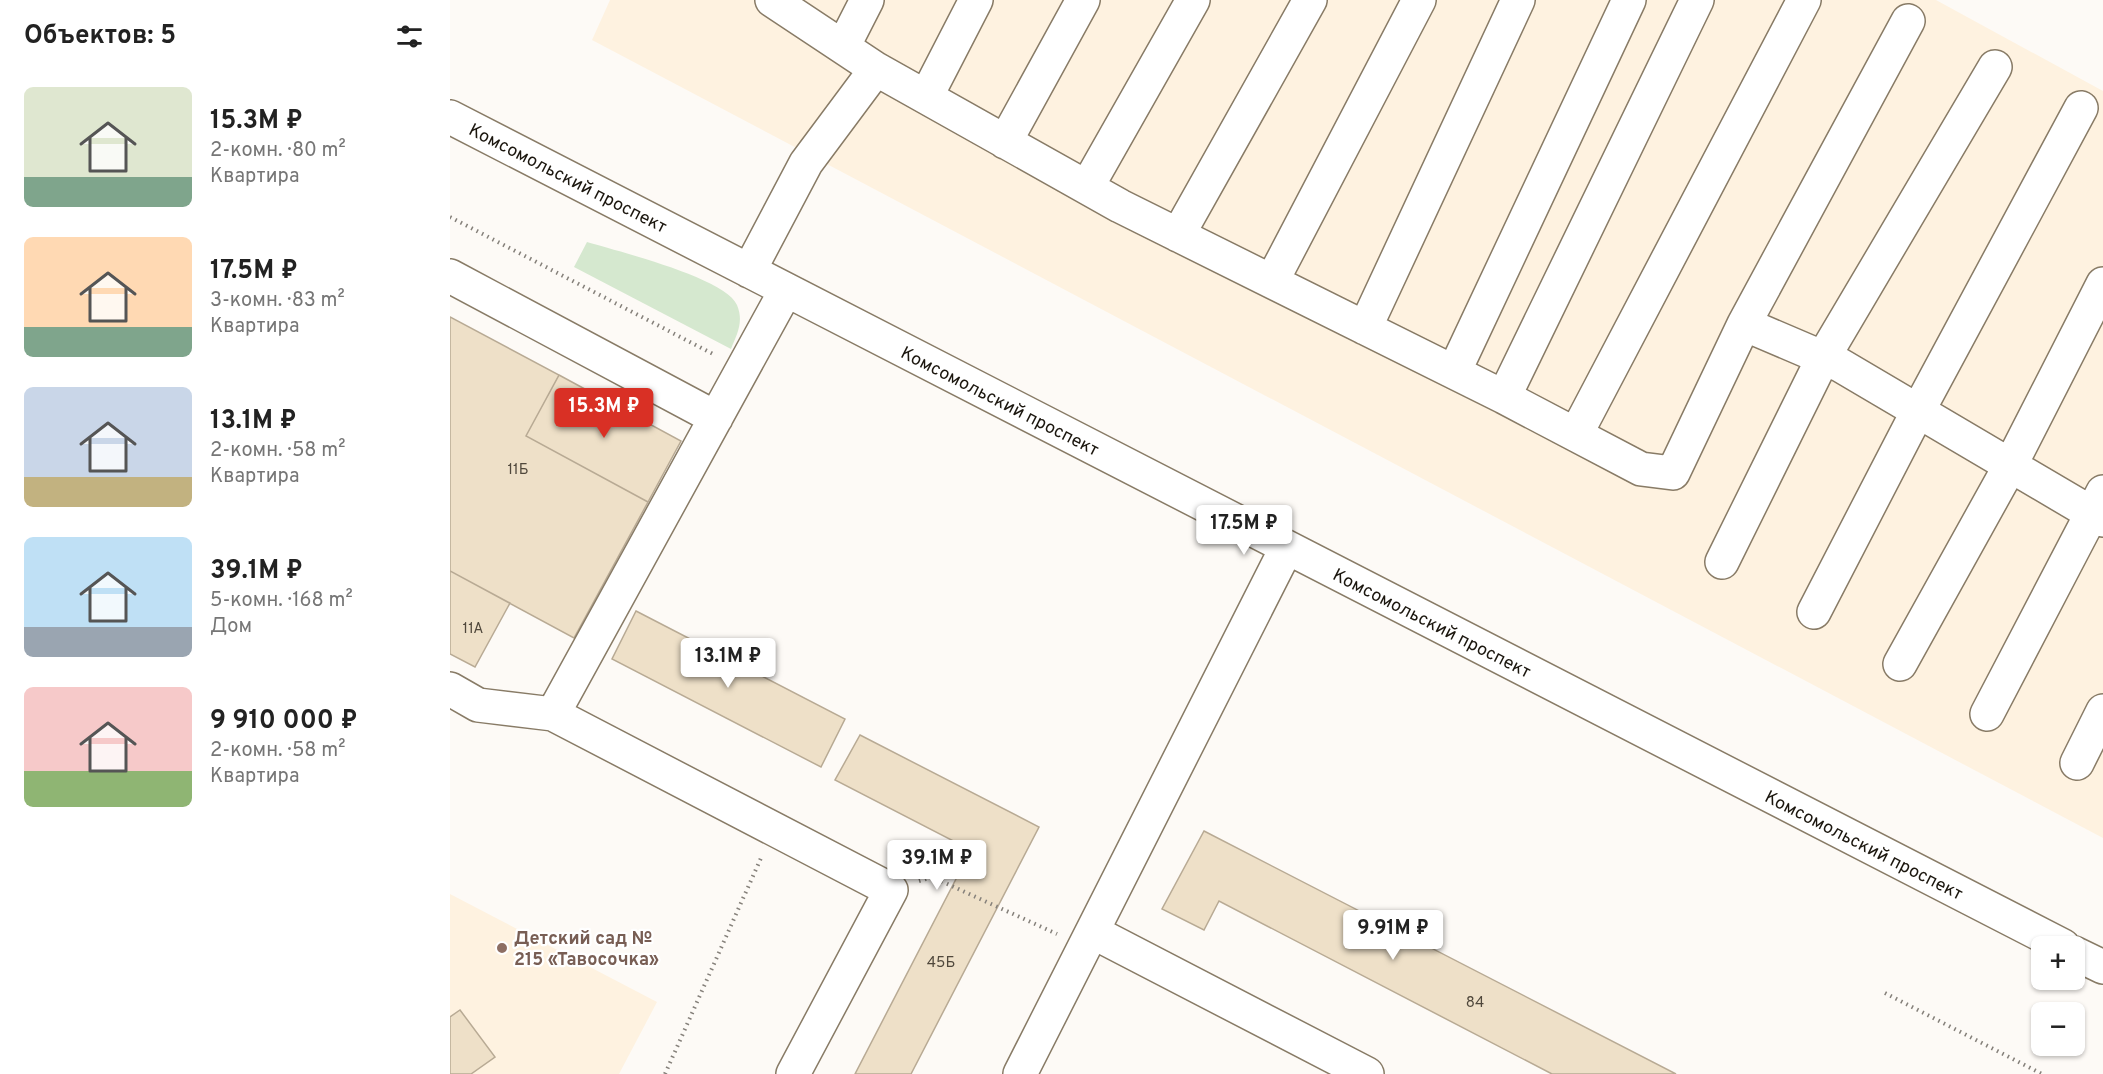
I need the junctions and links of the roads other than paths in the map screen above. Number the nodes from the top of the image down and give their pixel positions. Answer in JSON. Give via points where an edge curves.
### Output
{"nodes":[{"id":1,"x":772,"y":0,"type":"edge"},
{"id":2,"x":867,"y":0,"type":"edge"},
{"id":3,"x":976,"y":0,"type":"edge"},
{"id":4,"x":1083,"y":0,"type":"edge"},
{"id":5,"x":1193,"y":0,"type":"edge"},
{"id":6,"x":1310,"y":0,"type":"edge"},
{"id":7,"x":1419,"y":0,"type":"edge"},
{"id":8,"x":1518,"y":0,"type":"edge"},
{"id":9,"x":1629,"y":0,"type":"edge"},
{"id":10,"x":1697,"y":0,"type":"edge"},
{"id":11,"x":1804,"y":0,"type":"edge"},
{"id":12,"x":1908,"y":21,"type":"dead end"},
{"id":13,"x":843,"y":47,"type":"junction"},
{"id":14,"x":1995,"y":67,"type":"dead end"},
{"id":15,"x":876,"y":69,"type":"junction"},
{"id":16,"x":926,"y":97,"type":"junction"},
{"id":17,"x":2081,"y":108,"type":"dead end"},
{"id":18,"x":450,"y":117,"type":"edge"},
{"id":19,"x":1005,"y":142,"type":"junction"},
{"id":20,"x":1087,"y":187,"type":"junction"},
{"id":21,"x":1178,"y":235,"type":"junction"},
{"id":22,"x":749,"y":271,"type":"junction"},
{"id":23,"x":450,"y":276,"type":"edge"},
{"id":24,"x":1272,"y":281,"type":"junction"},
{"id":25,"x":2103,"y":284,"type":"edge"},
{"id":26,"x":786,"y":290,"type":"junction"},
{"id":27,"x":1744,"y":324,"type":"junction"},
{"id":28,"x":1365,"y":328,"type":"junction"},
{"id":29,"x":1823,"y":358,"type":"junction"},
{"id":30,"x":1454,"y":372,"type":"junction"},
{"id":31,"x":1504,"y":397,"type":"junction"},
{"id":32,"x":1918,"y":411,"type":"junction"},
{"id":33,"x":716,"y":418,"type":"junction"},
{"id":34,"x":1576,"y":434,"type":"junction"},
{"id":35,"x":2010,"y":466,"type":"junction"},
{"id":36,"x":2099,"y":509,"type":"edge"},
{"id":37,"x":1286,"y":549,"type":"junction"},
{"id":38,"x":1722,"y":562,"type":"dead end"},
{"id":39,"x":1815,"y":612,"type":"dead end"},
{"id":40,"x":1900,"y":664,"type":"dead end"},
{"id":41,"x":450,"y":689,"type":"edge"},
{"id":42,"x":2103,"y":711,"type":"edge"},
{"id":43,"x":553,"y":714,"type":"junction"},
{"id":44,"x":1987,"y":714,"type":"dead end"},
{"id":45,"x":2077,"y":763,"type":"dead end"},
{"id":46,"x":2042,"y":936,"type":"edge"},
{"id":47,"x":1089,"y":940,"type":"junction"},
{"id":48,"x":2085,"y":958,"type":"edge"},
{"id":49,"x":2103,"y":967,"type":"edge"},
{"id":50,"x":793,"y":1074,"type":"edge"},
{"id":51,"x":1020,"y":1074,"type":"edge"},
{"id":52,"x":1367,"y":1074,"type":"edge"}],
"edges":[{"from":1,"to":13,"type":"street"},
{"from":2,"to":13,"type":"street"},
{"from":3,"to":16,"type":"street"},
{"from":4,"to":19,"type":"street"},
{"from":5,"to":20,"type":"street"},
{"from":6,"to":21,"type":"street"},
{"from":7,"to":24,"type":"street"},
{"from":8,"to":28,"type":"street"},
{"from":9,"to":30,"type":"street"},
{"from":10,"to":31,"type":"street"},
{"from":11,"to":34,"type":"street"},
{"from":12,"to":27,"type":"street"},
{"from":13,"to":15,"type":"street"},
{"from":14,"to":29,"type":"street"},
{"from":15,"to":16,"type":"street"},
{"from":15,"to":22,"type":"street","via":[[807,164]]},
{"from":16,"to":19,"type":"street"},
{"from":17,"to":32,"type":"street"},
{"from":18,"to":22,"type":"street","name":"Комсомольский проспект"},
{"from":19,"to":20,"type":"street"},
{"from":20,"to":21,"type":"street"},
{"from":21,"to":24,"type":"street"},
{"from":22,"to":26,"type":"street","name":"Комсомольский проспект"},
{"from":23,"to":33,"type":"street"},
{"from":24,"to":28,"type":"street"},
{"from":25,"to":35,"type":"street"},
{"from":26,"to":33,"type":"street"},
{"from":26,"to":37,"type":"street","name":"Комсомольский проспект"},
{"from":27,"to":29,"type":"street"},
{"from":27,"to":34,"type":"street","via":[[1672,473],[1641,469]]},
{"from":28,"to":30,"type":"street"},
{"from":29,"to":32,"type":"street"},
{"from":29,"to":38,"type":"street"},
{"from":30,"to":31,"type":"street"},
{"from":31,"to":34,"type":"street"},
{"from":32,"to":35,"type":"street"},
{"from":32,"to":39,"type":"street"},
{"from":33,"to":43,"type":"street"},
{"from":35,"to":36,"type":"street"},
{"from":35,"to":40,"type":"street"},
{"from":36,"to":44,"type":"street"},
{"from":37,"to":46,"type":"street","name":"Комсомольский проспект"},
{"from":37,"to":47,"type":"street"},
{"from":41,"to":43,"type":"street","via":[[478,705]]},
{"from":42,"to":45,"type":"street"},
{"from":43,"to":50,"type":"street","via":[[891,890]]},
{"from":47,"to":51,"type":"street"},
{"from":47,"to":52,"type":"street"},
{"from":48,"to":49,"type":"street"}]}
